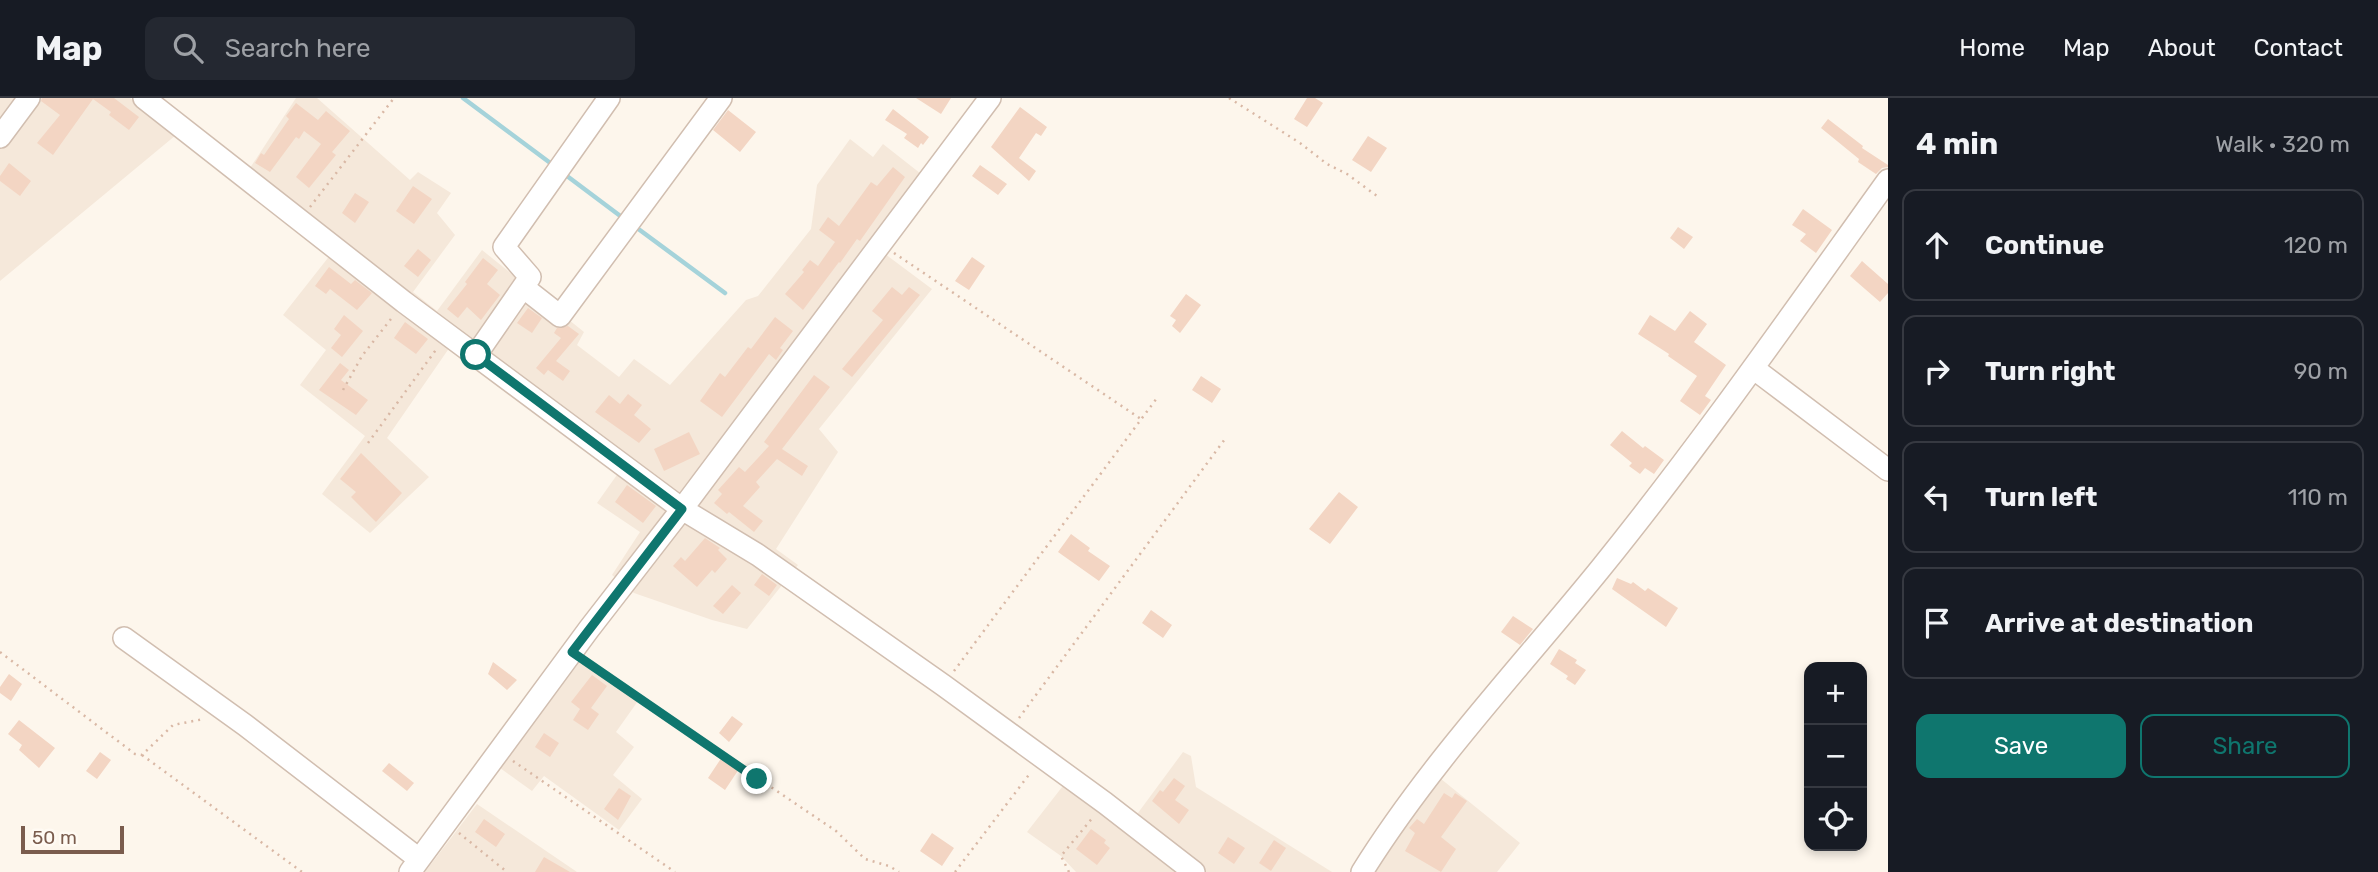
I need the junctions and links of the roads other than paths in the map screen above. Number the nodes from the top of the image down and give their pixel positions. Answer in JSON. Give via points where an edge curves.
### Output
{"nodes":[{"id":1,"x":29,"y":98,"type":"edge"},
{"id":2,"x":144,"y":98,"type":"edge"},
{"id":3,"x":609,"y":98,"type":"edge"},
{"id":4,"x":721,"y":98,"type":"edge"},
{"id":5,"x":990,"y":98,"type":"edge"},
{"id":6,"x":0,"y":137,"type":"edge"},
{"id":7,"x":1888,"y":180,"type":"edge"},
{"id":8,"x":523,"y":287,"type":"junction"},
{"id":9,"x":476,"y":355,"type":"junction"},
{"id":10,"x":1753,"y":368,"type":"junction"},
{"id":11,"x":1888,"y":470,"type":"edge"},
{"id":12,"x":682,"y":509,"type":"junction"},
{"id":13,"x":124,"y":638,"type":"dead end"},
{"id":14,"x":414,"y":865,"type":"edge"},
{"id":15,"x":1194,"y":872,"type":"edge"},
{"id":16,"x":1362,"y":872,"type":"edge"}],
"edges":[{"from":1,"to":6,"type":"street"},
{"from":2,"to":9,"type":"street"},
{"from":3,"to":8,"type":"street","via":[[504,247],[530,277]]},
{"from":4,"to":8,"type":"street","via":[[560,316]]},
{"from":5,"to":12,"type":"street"},
{"from":7,"to":10,"type":"street"},
{"from":8,"to":9,"type":"street"},
{"from":9,"to":12,"type":"street"},
{"from":10,"to":11,"type":"street"},
{"from":10,"to":16,"type":"street","via":[[1601,567],[1477,716]]},
{"from":12,"to":14,"type":"street"},
{"from":12,"to":15,"type":"street","via":[[758,555],[943,685]]},
{"from":13,"to":14,"type":"street","via":[[226,712]]}]}
